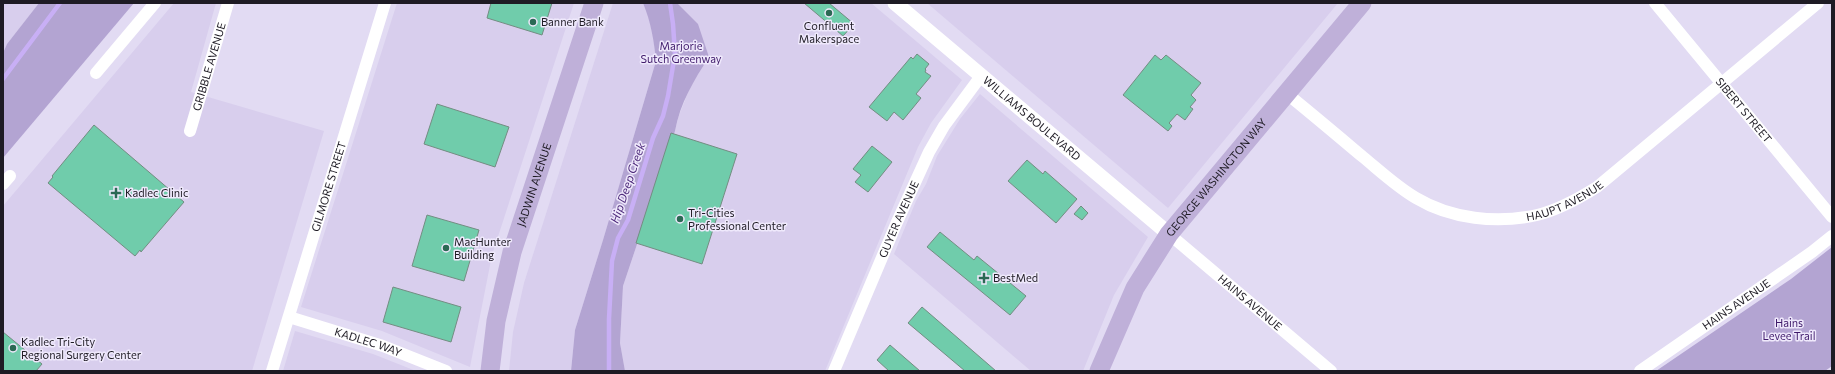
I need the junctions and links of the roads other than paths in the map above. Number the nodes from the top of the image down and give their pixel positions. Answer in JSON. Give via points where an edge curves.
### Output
{"nodes":[{"id":1,"x":155,"y":3,"type":"edge"},
{"id":2,"x":228,"y":3,"type":"edge"},
{"id":3,"x":385,"y":3,"type":"edge"},
{"id":4,"x":594,"y":3,"type":"edge"},
{"id":5,"x":895,"y":3,"type":"edge"},
{"id":6,"x":1362,"y":3,"type":"edge"},
{"id":7,"x":1655,"y":3,"type":"edge"},
{"id":8,"x":1818,"y":3,"type":"edge"},
{"id":9,"x":96,"y":73,"type":"dead end"},
{"id":10,"x":980,"y":76,"type":"junction"},
{"id":11,"x":1721,"y":83,"type":"junction"},
{"id":12,"x":1286,"y":93,"type":"junction"},
{"id":13,"x":190,"y":130,"type":"dead end"},
{"id":14,"x":1832,"y":218,"type":"edge"},
{"id":15,"x":1169,"y":234,"type":"junction"},
{"id":16,"x":1832,"y":236,"type":"edge"},
{"id":17,"x":288,"y":317,"type":"junction"},
{"id":18,"x":272,"y":371,"type":"edge"},
{"id":19,"x":446,"y":371,"type":"edge"},
{"id":20,"x":490,"y":371,"type":"edge"},
{"id":21,"x":834,"y":371,"type":"edge"},
{"id":22,"x":1099,"y":371,"type":"edge"},
{"id":23,"x":1331,"y":371,"type":"edge"},
{"id":24,"x":1640,"y":371,"type":"edge"}],
"edges":[{"from":1,"to":9,"type":"street"},
{"from":2,"to":13,"type":"street","name":"GRIBBLE AVENUE"},
{"from":3,"to":17,"type":"street","name":"GILMORE STREET"},
{"from":4,"to":20,"type":"main road","name":"JADWIN AVENUE","via":[[512,252],[496,321]]},
{"from":5,"to":10,"type":"street","name":"WILLIAMS BOULEVARD"},
{"from":6,"to":12,"type":"main road","name":"GEORGE WASHINGTON WAY"},
{"from":7,"to":11,"type":"street","name":"SIBERT STREET"},
{"from":8,"to":11,"type":"street","name":"HAUPT AVENUE"},
{"from":10,"to":15,"type":"street","name":"WILLIAMS BOULEVARD"},
{"from":10,"to":21,"type":"street","name":"GUYER AVENUE","via":[[944,126],[929,152]]},
{"from":11,"to":12,"type":"street","name":"HAUPT AVENUE","via":[[1597,187],[1558,208],[1513,219],[1464,217],[1416,198],[1392,182]]},
{"from":11,"to":14,"type":"street","name":"SIBERT STREET"},
{"from":12,"to":15,"type":"main road","name":"GEORGE WASHINGTON WAY"},
{"from":15,"to":22,"type":"main road","name":"GEORGE WASHINGTON WAY","via":[[1135,288]]},
{"from":15,"to":23,"type":"street","name":"HAINS AVENUE"},
{"from":16,"to":24,"type":"street","name":"HAINS AVENUE"},
{"from":17,"to":18,"type":"street","name":"GILMORE STREET"},
{"from":17,"to":19,"type":"street","name":"KADLEC WAY","via":[[383,346]]}]}
